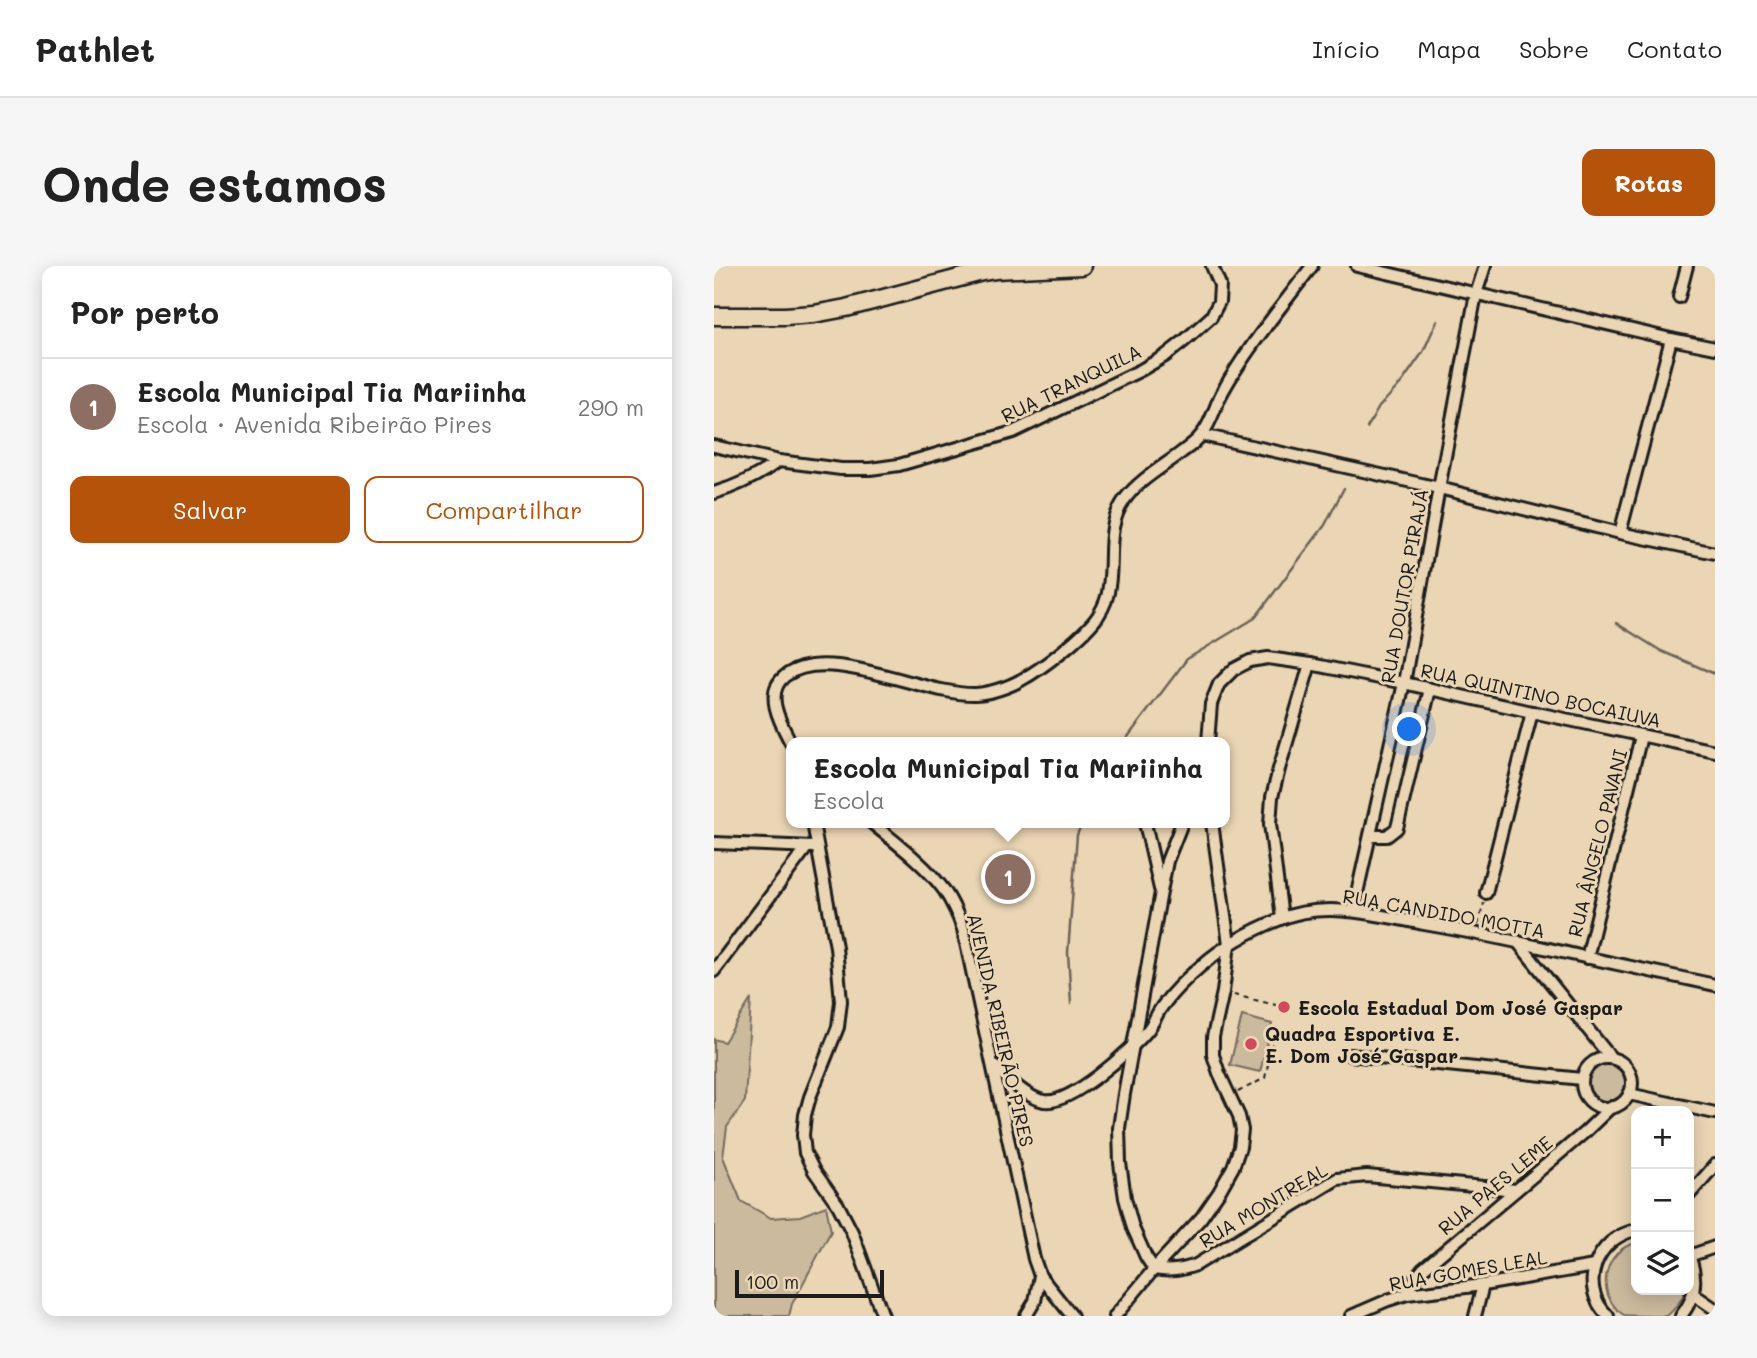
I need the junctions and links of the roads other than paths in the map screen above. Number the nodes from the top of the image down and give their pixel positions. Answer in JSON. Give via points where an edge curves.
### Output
{"nodes":[{"id":1,"x":1082,"y":266,"type":"edge"},
{"id":2,"x":1212,"y":266,"type":"edge"},
{"id":3,"x":1312,"y":266,"type":"edge"},
{"id":4,"x":1357,"y":266,"type":"edge"},
{"id":5,"x":1485,"y":266,"type":"edge"},
{"id":6,"x":1687,"y":266,"type":"edge"},
{"id":7,"x":989,"y":268,"type":"edge"},
{"id":8,"x":1476,"y":294,"type":"junction"},
{"id":9,"x":1679,"y":297,"type":"dead end"},
{"id":10,"x":714,"y":316,"type":"edge"},
{"id":11,"x":1671,"y":340,"type":"junction"},
{"id":12,"x":1715,"y":348,"type":"edge"},
{"id":13,"x":1202,"y":435,"type":"junction"},
{"id":14,"x":714,"y":446,"type":"edge"},
{"id":15,"x":779,"y":461,"type":"junction"},
{"id":16,"x":1439,"y":488,"type":"junction"},
{"id":17,"x":714,"y":493,"type":"edge"},
{"id":18,"x":1620,"y":533,"type":"junction"},
{"id":19,"x":1715,"y":553,"type":"edge"},
{"id":20,"x":1310,"y":664,"type":"junction"},
{"id":21,"x":1404,"y":683,"type":"junction"},
{"id":22,"x":1430,"y":689,"type":"junction"},
{"id":23,"x":1532,"y":712,"type":"junction"},
{"id":24,"x":1641,"y":736,"type":"junction"},
{"id":25,"x":788,"y":737,"type":"edge"},
{"id":26,"x":1208,"y":737,"type":"edge"},
{"id":27,"x":1715,"y":751,"type":"edge"},
{"id":28,"x":813,"y":828,"type":"edge"},
{"id":29,"x":878,"y":828,"type":"edge"},
{"id":30,"x":1146,"y":828,"type":"edge"},
{"id":31,"x":1180,"y":828,"type":"edge"},
{"id":32,"x":1213,"y":828,"type":"edge"},
{"id":33,"x":1370,"y":836,"type":"junction"},
{"id":34,"x":714,"y":843,"type":"edge"},
{"id":35,"x":812,"y":847,"type":"junction"},
{"id":36,"x":1161,"y":892,"type":"junction"},
{"id":37,"x":1486,"y":893,"type":"road end"},
{"id":38,"x":1353,"y":911,"type":"junction"},
{"id":39,"x":1282,"y":918,"type":"junction"},
{"id":40,"x":1517,"y":942,"type":"junction"},
{"id":41,"x":1229,"y":944,"type":"junction"},
{"id":42,"x":1587,"y":958,"type":"junction"},
{"id":43,"x":714,"y":971,"type":"edge"},
{"id":44,"x":1715,"y":985,"type":"edge"},
{"id":45,"x":1133,"y":1044,"type":"junction"},
{"id":46,"x":1350,"y":1055,"type":"dead end"},
{"id":47,"x":1611,"y":1058,"type":"junction"},
{"id":48,"x":993,"y":1065,"type":"junction"},
{"id":49,"x":1583,"y":1079,"type":"junction"},
{"id":50,"x":1629,"y":1094,"type":"junction"},
{"id":51,"x":1611,"y":1107,"type":"junction"},
{"id":52,"x":1715,"y":1113,"type":"edge"},
{"id":53,"x":1715,"y":1165,"type":"edge"},
{"id":54,"x":1694,"y":1189,"type":"edge"},
{"id":55,"x":1516,"y":1190,"type":"junction"},
{"id":56,"x":1631,"y":1231,"type":"edge"},
{"id":57,"x":1715,"y":1247,"type":"edge"},
{"id":58,"x":1694,"y":1254,"type":"edge"},
{"id":59,"x":1594,"y":1266,"type":"junction"},
{"id":60,"x":1694,"y":1268,"type":"edge"},
{"id":61,"x":1154,"y":1269,"type":"junction"},
{"id":62,"x":1041,"y":1276,"type":"junction"},
{"id":63,"x":1483,"y":1285,"type":"junction"},
{"id":64,"x":1694,"y":1288,"type":"edge"},
{"id":65,"x":1407,"y":1294,"type":"junction"},
{"id":66,"x":1693,"y":1295,"type":"edge"},
{"id":67,"x":1694,"y":1295,"type":"edge"},
{"id":68,"x":1715,"y":1309,"type":"edge"},
{"id":69,"x":1357,"y":1314,"type":"edge"},
{"id":70,"x":883,"y":1316,"type":"edge"},
{"id":71,"x":1026,"y":1316,"type":"edge"},
{"id":72,"x":1072,"y":1316,"type":"edge"},
{"id":73,"x":1115,"y":1316,"type":"edge"},
{"id":74,"x":1475,"y":1316,"type":"edge"},
{"id":75,"x":1608,"y":1316,"type":"edge"},
{"id":76,"x":1681,"y":1316,"type":"edge"}],
"edges":[{"from":1,"to":7,"type":"street"},
{"from":2,"to":15,"type":"street","name":"RUA TRANQUILA","via":[[1220,285],[1219,302],[1211,317],[1165,356],[1045,418],[1013,432],[899,465],[841,469]]},
{"from":3,"to":13,"type":"street","via":[[1223,391]]},
{"from":4,"to":8,"type":"street"},
{"from":5,"to":8,"type":"street","name":"RUA DOUTOR PIRAJÁ"},
{"from":6,"to":9,"type":"street"},
{"from":7,"to":10,"type":"street","via":[[814,314]]},
{"from":8,"to":11,"type":"street"},
{"from":8,"to":16,"type":"street","name":"RUA DOUTOR PIRAJÁ"},
{"from":11,"to":12,"type":"street"},
{"from":11,"to":18,"type":"street"},
{"from":13,"to":16,"type":"street"},
{"from":13,"to":25,"type":"street","via":[[1126,499],[1112,527],[1105,604],[1085,631],[1039,669],[1019,682],[976,694],[852,668],[801,667],[779,681],[774,693],[775,709]]},
{"from":14,"to":15,"type":"street","name":"RUA TRANQUILA"},
{"from":15,"to":17,"type":"street","via":[[743,483]]},
{"from":16,"to":18,"type":"street"},
{"from":16,"to":21,"type":"street","name":"RUA DOUTOR PIRAJÁ"},
{"from":18,"to":19,"type":"street"},
{"from":20,"to":21,"type":"street","name":"RUA QUINTINO BOCAIUVA"},
{"from":20,"to":26,"type":"street","name":"RUA QUINTINO BOCAIUVA","via":[[1268,658],[1233,670],[1219,684],[1211,704]]},
{"from":20,"to":39,"type":"street","via":[[1272,797],[1270,824]]},
{"from":21,"to":22,"type":"street","name":"RUA QUINTINO BOCAIUVA"},
{"from":21,"to":33,"type":"street","name":"RUA DOUTOR PIRAJÁ"},
{"from":22,"to":23,"type":"street","name":"RUA QUINTINO BOCAIUVA"},
{"from":22,"to":33,"type":"street","via":[[1397,828],[1387,836]]},
{"from":23,"to":24,"type":"street","name":"RUA QUINTINO BOCAIUVA"},
{"from":23,"to":37,"type":"street"},
{"from":24,"to":27,"type":"street","name":"RUA QUINTINO BOCAIUVA"},
{"from":24,"to":42,"type":"street","name":"RUA ÂNGELO PAVANI"},
{"from":28,"to":35,"type":"street"},
{"from":29,"to":48,"type":"street","name":"AVENIDA RIBEIRÃO PIRES","via":[[927,870],[954,908],[966,940]]},
{"from":30,"to":36,"type":"street"},
{"from":31,"to":36,"type":"street"},
{"from":32,"to":41,"type":"street"},
{"from":33,"to":38,"type":"street","name":"RUA DOUTOR PIRAJÁ"},
{"from":34,"to":35,"type":"street"},
{"from":35,"to":43,"type":"street"},
{"from":35,"to":70,"type":"street","via":[[836,947],[841,1001],[838,1027],[810,1097],[803,1135],[805,1153],[852,1232]]},
{"from":36,"to":45,"type":"street"},
{"from":38,"to":39,"type":"street","name":"RUA CANDIDO MOTTA","via":[[1318,910]]},
{"from":38,"to":40,"type":"street","name":"RUA CANDIDO MOTTA"},
{"from":39,"to":41,"type":"street","name":"RUA CANDIDO MOTTA"},
{"from":40,"to":42,"type":"street","name":"RUA CANDIDO MOTTA"},
{"from":40,"to":47,"type":"street"},
{"from":41,"to":45,"type":"street","name":"RUA CANDIDO MOTTA","via":[[1182,984]]},
{"from":41,"to":61,"type":"street","via":[[1213,1055],[1239,1116],[1240,1147],[1201,1218]]},
{"from":42,"to":44,"type":"street","name":"RUA CANDIDO MOTTA"},
{"from":45,"to":48,"type":"street","name":"RUA CANDIDO MOTTA","via":[[1079,1090],[1052,1102],[1033,1097]]},
{"from":45,"to":61,"type":"street","via":[[1119,1128],[1120,1163],[1133,1228]]},
{"from":46,"to":49,"type":"street"},
{"from":47,"to":49,"type":"street","via":[[1596,1060]]},
{"from":47,"to":50,"type":"street","via":[[1629,1072]]},
{"from":48,"to":62,"type":"street","name":"AVENIDA RIBEIRÃO PIRES"},
{"from":49,"to":51,"type":"street","via":[[1589,1100]]},
{"from":50,"to":51,"type":"street"},
{"from":50,"to":52,"type":"street"},
{"from":51,"to":55,"type":"street","name":"RUA PAES LEME"},
{"from":53,"to":54,"type":"street"},
{"from":55,"to":61,"type":"street","name":"RUA MONTREAL","via":[[1367,1176],[1337,1179],[1196,1265],[1168,1272]]},
{"from":55,"to":65,"type":"street","name":"RUA PAES LEME","via":[[1423,1269]]},
{"from":56,"to":59,"type":"street","via":[[1611,1241]]},
{"from":57,"to":58,"type":"street"},
{"from":59,"to":63,"type":"street","name":"RUA GOMES LEAL"},
{"from":59,"to":75,"type":"street","via":[[1593,1287]]},
{"from":60,"to":64,"type":"street"},
{"from":61,"to":73,"type":"street"},
{"from":62,"to":71,"type":"street"},
{"from":62,"to":72,"type":"street"},
{"from":63,"to":65,"type":"street","name":"RUA GOMES LEAL"},
{"from":63,"to":74,"type":"street"},
{"from":65,"to":69,"type":"street","name":"RUA GOMES LEAL"},
{"from":66,"to":76,"type":"street"},
{"from":67,"to":68,"type":"street"}]}
